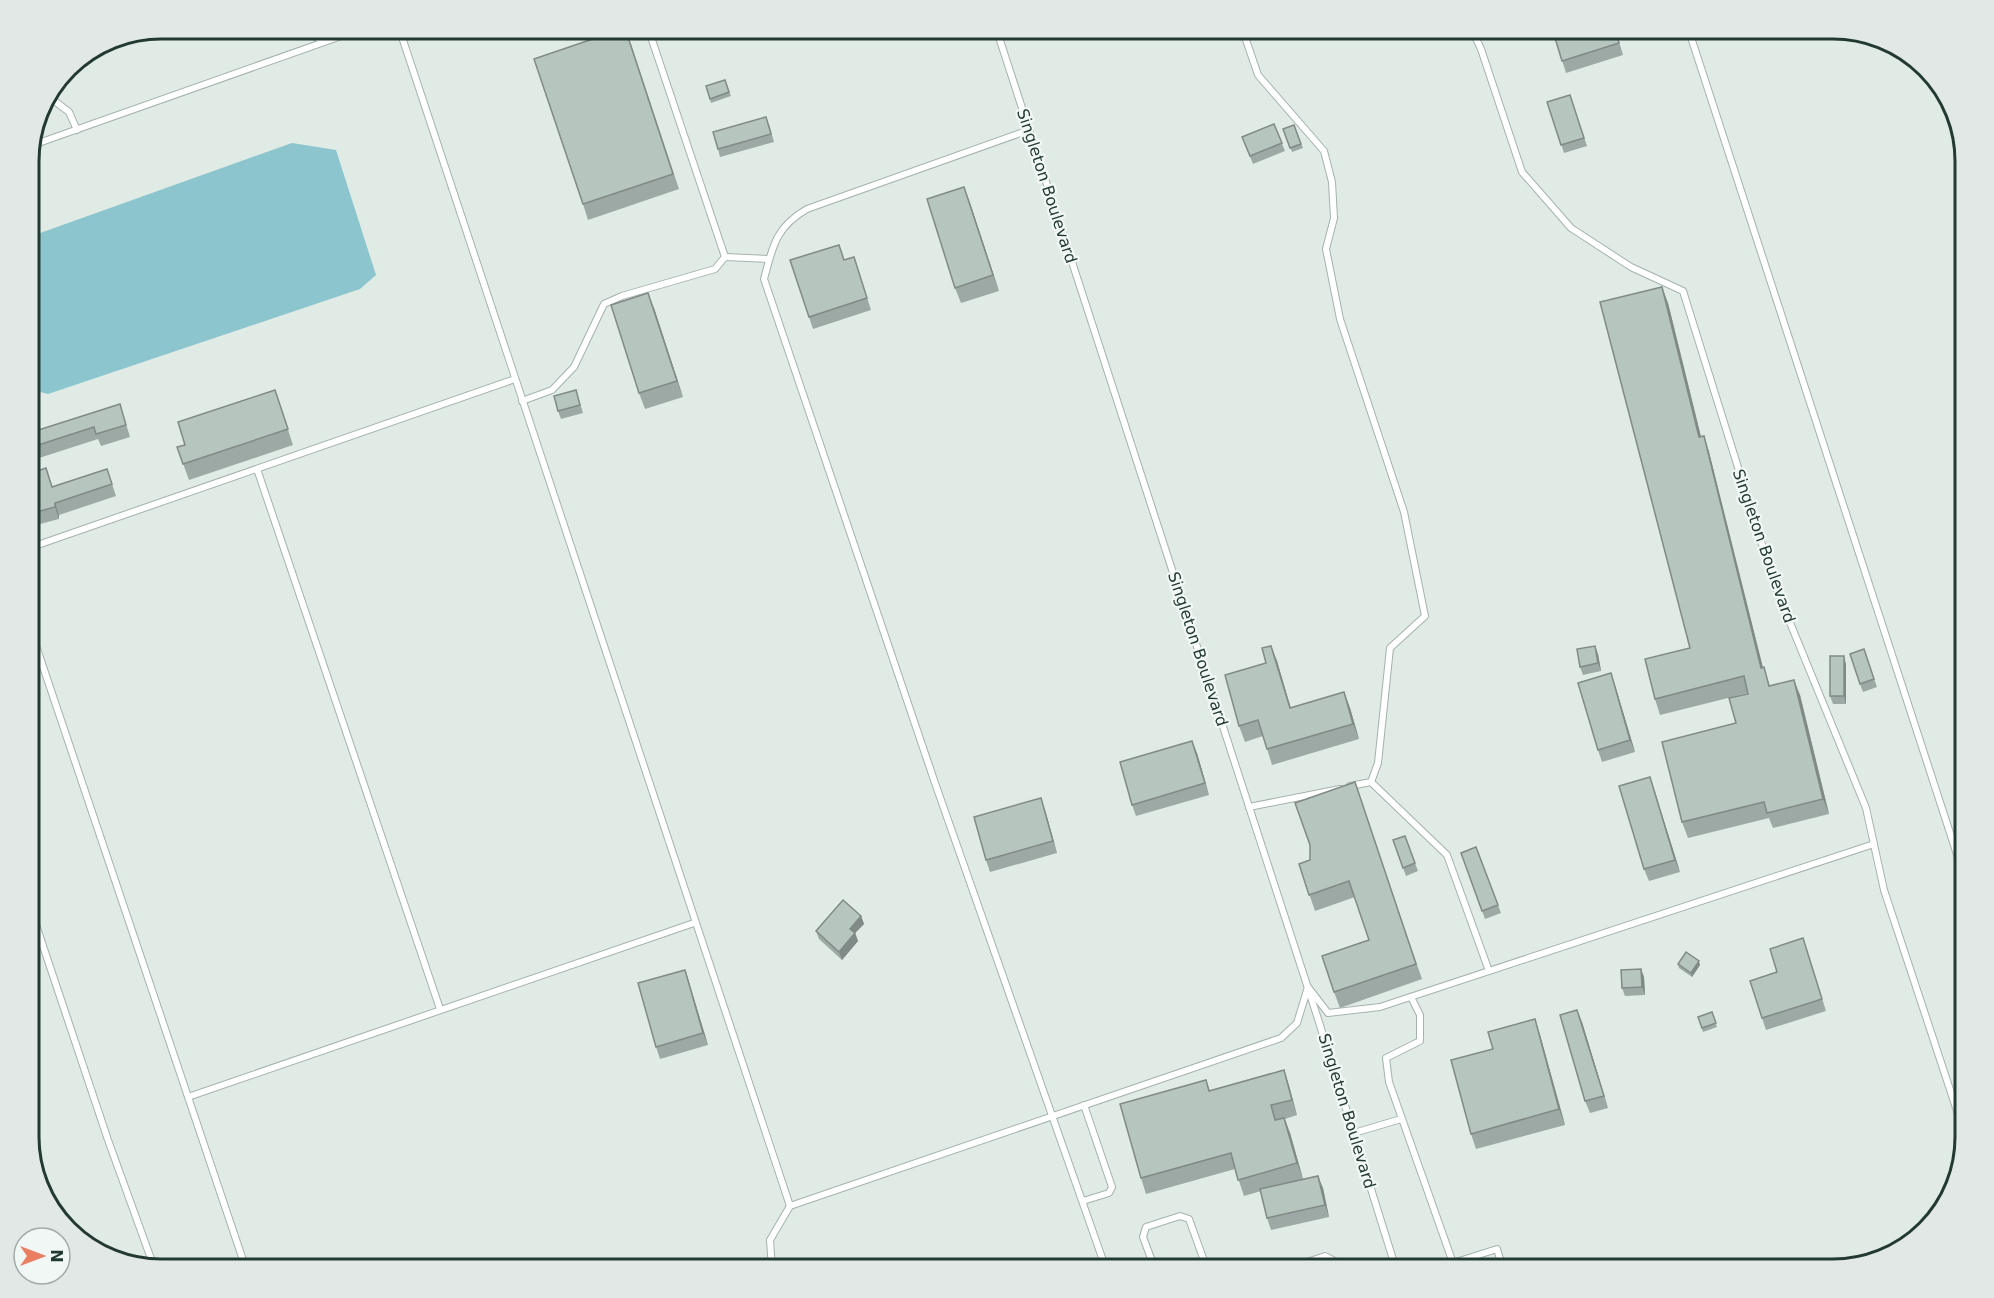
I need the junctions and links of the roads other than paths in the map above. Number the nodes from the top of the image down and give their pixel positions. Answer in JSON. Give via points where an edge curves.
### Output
{"nodes":[{"id":1,"x":334,"y":39,"type":"edge"},
{"id":2,"x":403,"y":39,"type":"edge"},
{"id":3,"x":652,"y":39,"type":"edge"},
{"id":4,"x":1000,"y":39,"type":"edge"},
{"id":5,"x":1246,"y":39,"type":"edge"},
{"id":6,"x":1476,"y":39,"type":"edge"},
{"id":7,"x":1692,"y":39,"type":"edge"},
{"id":8,"x":55,"y":101,"type":"edge"},
{"id":9,"x":77,"y":129,"type":"junction"},
{"id":10,"x":1029,"y":130,"type":"junction"},
{"id":11,"x":41,"y":142,"type":"edge"},
{"id":12,"x":725,"y":257,"type":"junction"},
{"id":13,"x":769,"y":259,"type":"junction"},
{"id":14,"x":515,"y":380,"type":"junction"},
{"id":15,"x":522,"y":401,"type":"junction"},
{"id":16,"x":257,"y":469,"type":"junction"},
{"id":17,"x":39,"y":545,"type":"edge"},
{"id":18,"x":39,"y":655,"type":"edge"},
{"id":19,"x":1371,"y":782,"type":"junction"},
{"id":20,"x":1249,"y":807,"type":"junction"},
{"id":21,"x":1874,"y":844,"type":"junction"},
{"id":22,"x":1955,"y":848,"type":"edge"},
{"id":23,"x":694,"y":923,"type":"junction"},
{"id":24,"x":39,"y":934,"type":"edge"},
{"id":25,"x":1489,"y":971,"type":"junction"},
{"id":26,"x":1308,"y":987,"type":"junction"},
{"id":27,"x":1411,"y":997,"type":"junction"},
{"id":28,"x":440,"y":1009,"type":"junction"},
{"id":29,"x":188,"y":1097,"type":"junction"},
{"id":30,"x":1084,"y":1105,"type":"junction"},
{"id":31,"x":1955,"y":1105,"type":"edge"},
{"id":32,"x":1054,"y":1115,"type":"junction"},
{"id":33,"x":1401,"y":1119,"type":"junction"},
{"id":34,"x":1354,"y":1133,"type":"junction"},
{"id":35,"x":1083,"y":1201,"type":"junction"},
{"id":36,"x":790,"y":1206,"type":"junction"},
{"id":37,"x":151,"y":1258,"type":"edge"},
{"id":38,"x":243,"y":1259,"type":"edge"},
{"id":39,"x":771,"y":1259,"type":"edge"},
{"id":40,"x":1103,"y":1259,"type":"edge"},
{"id":41,"x":1151,"y":1259,"type":"edge"},
{"id":42,"x":1203,"y":1259,"type":"edge"},
{"id":43,"x":1316,"y":1259,"type":"edge"},
{"id":44,"x":1331,"y":1259,"type":"edge"},
{"id":45,"x":1393,"y":1259,"type":"edge"},
{"id":46,"x":1452,"y":1259,"type":"edge"},
{"id":47,"x":1466,"y":1259,"type":"edge"},
{"id":48,"x":1500,"y":1259,"type":"edge"}],
"edges":[{"from":1,"to":9,"type":"lane"},
{"from":2,"to":14,"type":"lane"},
{"from":3,"to":12,"type":"lane"},
{"from":4,"to":10,"type":"lane","name":"Singleton Boulevard"},
{"from":5,"to":19,"type":"lane","via":[[1258,75],[1324,151],[1332,182],[1334,218],[1326,249],[1340,319],[1404,512],[1425,616],[1389,648],[1378,764]]},
{"from":6,"to":21,"type":"lane","name":"Singleton Boulevard","via":[[1522,172],[1571,228],[1631,267],[1683,291],[1775,586],[1845,753],[1866,808]]},
{"from":7,"to":22,"type":"lane"},
{"from":8,"to":9,"type":"lane","via":[[69,112]]},
{"from":9,"to":11,"type":"lane"},
{"from":10,"to":13,"type":"lane","via":[[807,209],[788,220]]},
{"from":10,"to":20,"type":"lane","name":"Singleton Boulevard"},
{"from":12,"to":13,"type":"lane"},
{"from":12,"to":15,"type":"lane","via":[[715,269],[604,304],[574,368],[552,390]]},
{"from":13,"to":32,"type":"lane","via":[[764,279],[935,783]]},
{"from":14,"to":15,"type":"lane"},
{"from":14,"to":16,"type":"lane"},
{"from":15,"to":23,"type":"lane"},
{"from":16,"to":17,"type":"lane"},
{"from":16,"to":28,"type":"lane"},
{"from":18,"to":29,"type":"lane"},
{"from":19,"to":20,"type":"lane"},
{"from":19,"to":25,"type":"lane","via":[[1447,855]]},
{"from":20,"to":26,"type":"lane","name":"Singleton Boulevard"},
{"from":21,"to":25,"type":"lane"},
{"from":21,"to":31,"type":"lane","name":"Singleton Boulevard","via":[[1884,890]]},
{"from":23,"to":28,"type":"lane"},
{"from":23,"to":36,"type":"lane"},
{"from":24,"to":37,"type":"lane"},
{"from":25,"to":27,"type":"lane"},
{"from":26,"to":27,"type":"lane","via":[[1328,1013],[1380,1007]]},
{"from":26,"to":30,"type":"lane","via":[[1297,1023],[1281,1038]]},
{"from":26,"to":34,"type":"lane","name":"Singleton Boulevard"},
{"from":27,"to":33,"type":"lane","via":[[1420,1016],[1420,1041],[1386,1058]]},
{"from":28,"to":29,"type":"lane"},
{"from":29,"to":38,"type":"lane"},
{"from":30,"to":32,"type":"lane"},
{"from":30,"to":35,"type":"lane","via":[[1112,1186],[1109,1193]]},
{"from":32,"to":35,"type":"lane"},
{"from":32,"to":36,"type":"lane"},
{"from":33,"to":34,"type":"lane"},
{"from":33,"to":46,"type":"lane"},
{"from":34,"to":45,"type":"lane","name":"Singleton Boulevard"},
{"from":35,"to":40,"type":"lane"},
{"from":36,"to":39,"type":"lane","via":[[770,1239]]},
{"from":41,"to":42,"type":"lane","via":[[1143,1237],[1146,1227],[1180,1216],[1189,1219]]},
{"from":43,"to":44,"type":"lane"},
{"from":47,"to":48,"type":"lane","via":[[1497,1249]]}]}
